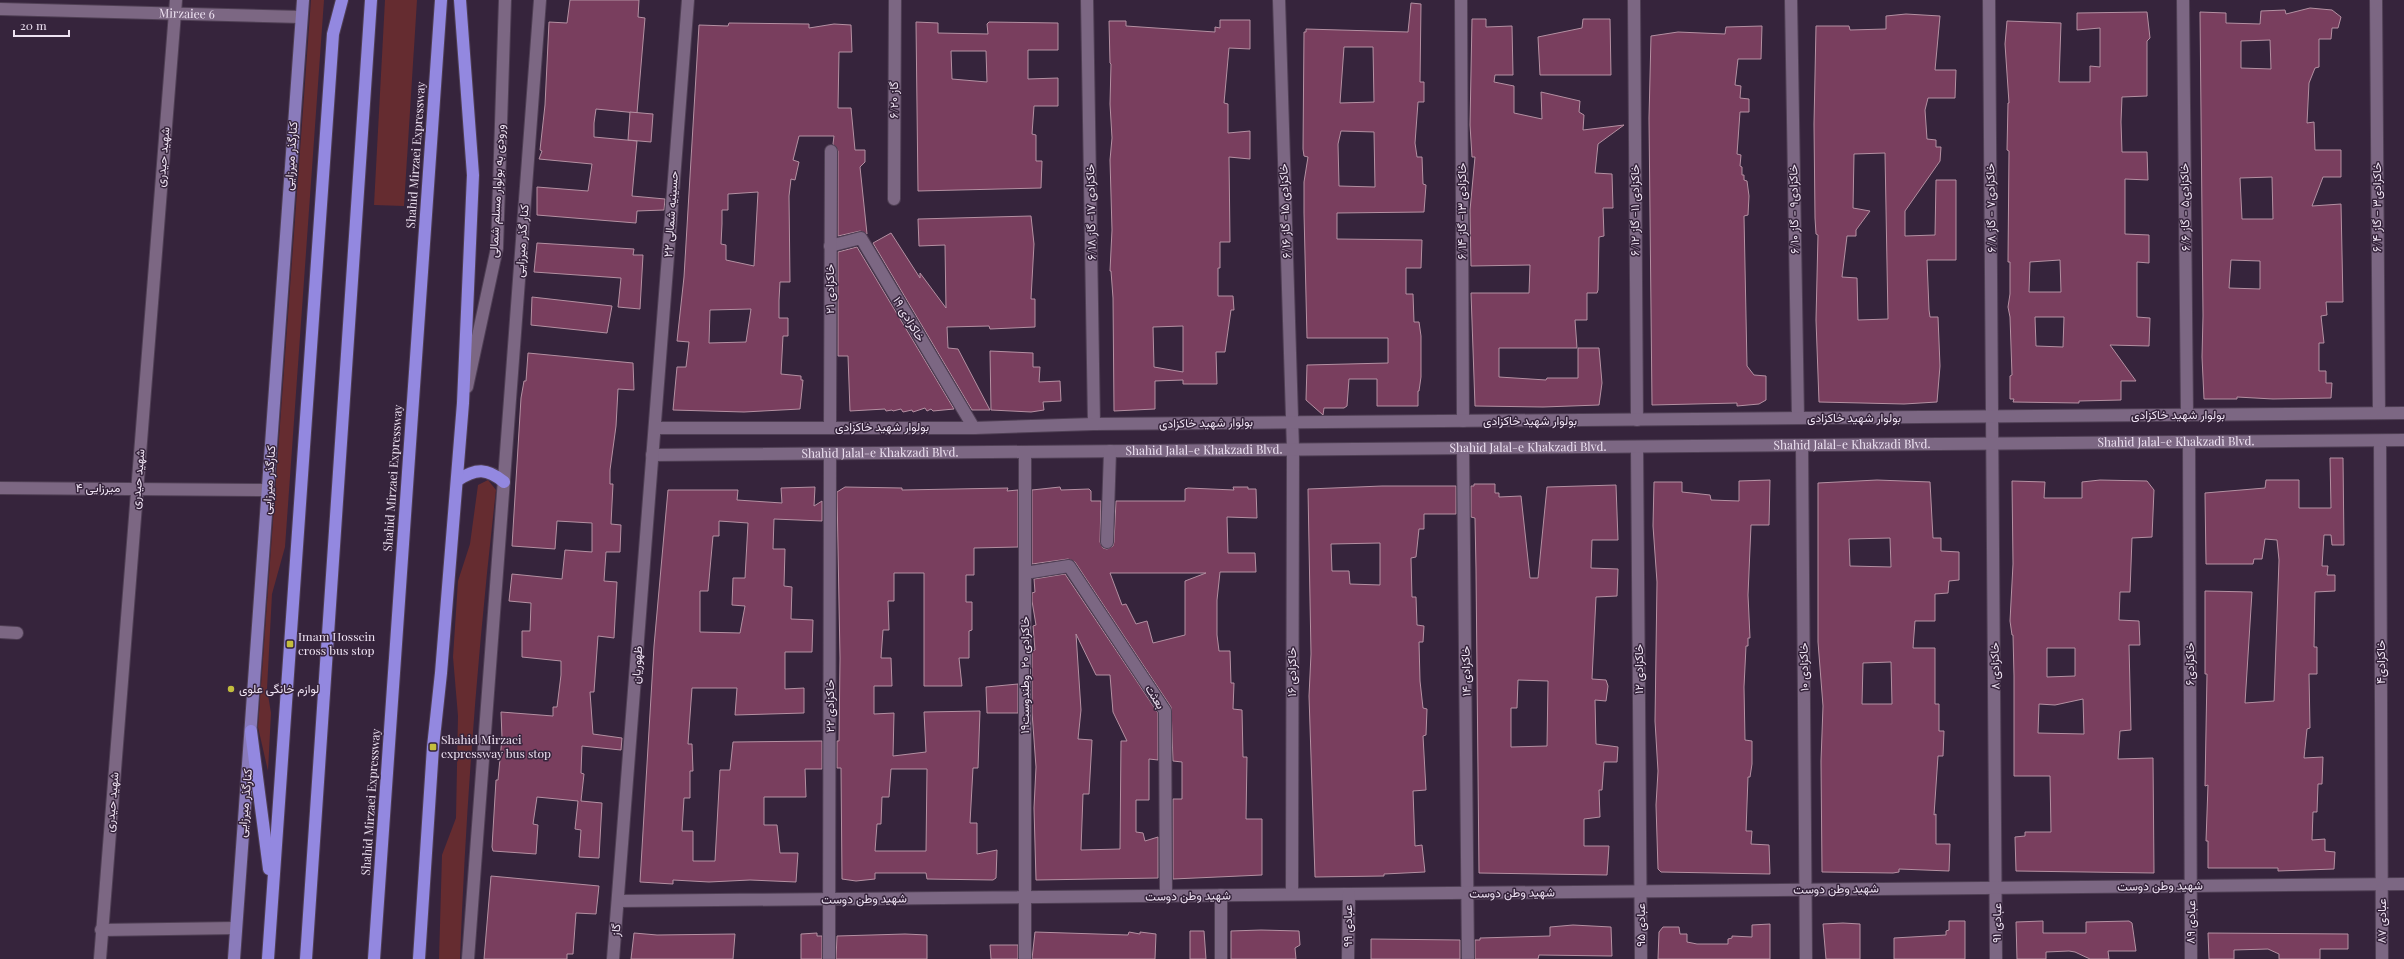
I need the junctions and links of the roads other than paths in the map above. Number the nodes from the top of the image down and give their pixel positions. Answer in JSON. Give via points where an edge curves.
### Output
{"nodes":[{"id":1,"x":176,"y":0,"type":"edge"},
{"id":2,"x":303,"y":0,"type":"edge"},
{"id":3,"x":342,"y":0,"type":"edge"},
{"id":4,"x":371,"y":0,"type":"edge"},
{"id":5,"x":441,"y":0,"type":"edge"},
{"id":6,"x":460,"y":0,"type":"edge"},
{"id":7,"x":505,"y":0,"type":"edge"},
{"id":8,"x":540,"y":0,"type":"edge"},
{"id":9,"x":688,"y":0,"type":"edge"},
{"id":10,"x":894,"y":0,"type":"edge"},
{"id":11,"x":1087,"y":0,"type":"edge"},
{"id":12,"x":1279,"y":0,"type":"edge"},
{"id":13,"x":1461,"y":0,"type":"edge"},
{"id":14,"x":1634,"y":0,"type":"edge"},
{"id":15,"x":1790,"y":0,"type":"edge"},
{"id":16,"x":1989,"y":0,"type":"edge"},
{"id":17,"x":2183,"y":0,"type":"edge"},
{"id":18,"x":2376,"y":0,"type":"edge"},
{"id":19,"x":0,"y":9,"type":"edge"},
{"id":20,"x":175,"y":14,"type":"junction"},
{"id":21,"x":301,"y":17,"type":"junction"},
{"id":22,"x":831,"y":151,"type":"dead end"},
{"id":23,"x":894,"y":199,"type":"dead end"},
{"id":24,"x":830,"y":246,"type":"junction"},
{"id":25,"x":463,"y":404,"type":"junction"},
{"id":26,"x":2379,"y":413,"type":"junction"},
{"id":27,"x":2404,"y":413,"type":"edge"},
{"id":28,"x":2187,"y":415,"type":"junction"},
{"id":29,"x":1993,"y":416,"type":"junction"},
{"id":30,"x":1798,"y":418,"type":"junction"},
{"id":31,"x":1637,"y":420,"type":"junction"},
{"id":32,"x":1463,"y":421,"type":"junction"},
{"id":33,"x":1292,"y":423,"type":"junction"},
{"id":34,"x":1094,"y":424,"type":"junction"},
{"id":35,"x":830,"y":427,"type":"junction"},
{"id":36,"x":655,"y":428,"type":"junction"},
{"id":37,"x":974,"y":428,"type":"junction"},
{"id":38,"x":2404,"y":440,"type":"edge"},
{"id":39,"x":2380,"y":441,"type":"junction"},
{"id":40,"x":2189,"y":442,"type":"junction"},
{"id":41,"x":1993,"y":444,"type":"junction"},
{"id":42,"x":1802,"y":446,"type":"junction"},
{"id":43,"x":1638,"y":447,"type":"junction"},
{"id":44,"x":1463,"y":448,"type":"junction"},
{"id":45,"x":1293,"y":449,"type":"junction"},
{"id":46,"x":1110,"y":451,"type":"junction"},
{"id":47,"x":1025,"y":452,"type":"junction"},
{"id":48,"x":830,"y":454,"type":"junction"},
{"id":49,"x":652,"y":455,"type":"junction"},
{"id":50,"x":458,"y":480,"type":"junction"},
{"id":51,"x":504,"y":482,"type":"junction"},
{"id":52,"x":0,"y":488,"type":"edge"},
{"id":53,"x":137,"y":488,"type":"junction"},
{"id":54,"x":268,"y":490,"type":"junction"},
{"id":55,"x":1107,"y":542,"type":"dead end"},
{"id":56,"x":1025,"y":573,"type":"junction"},
{"id":57,"x":0,"y":632,"type":"edge"},
{"id":58,"x":17,"y":633,"type":"dead end"},
{"id":59,"x":251,"y":731,"type":"junction"},
{"id":60,"x":2383,"y":884,"type":"junction"},
{"id":61,"x":2404,"y":884,"type":"edge"},
{"id":62,"x":2191,"y":886,"type":"junction"},
{"id":63,"x":1997,"y":888,"type":"junction"},
{"id":64,"x":1807,"y":889,"type":"junction"},
{"id":65,"x":1641,"y":891,"type":"junction"},
{"id":66,"x":1469,"y":893,"type":"junction"},
{"id":67,"x":272,"y":894,"type":"junction"},
{"id":68,"x":1292,"y":894,"type":"junction"},
{"id":69,"x":1348,"y":894,"type":"junction"},
{"id":70,"x":1221,"y":895,"type":"junction"},
{"id":71,"x":1166,"y":896,"type":"junction"},
{"id":72,"x":1025,"y":897,"type":"junction"},
{"id":73,"x":829,"y":899,"type":"junction"},
{"id":74,"x":619,"y":901,"type":"junction"},
{"id":75,"x":235,"y":928,"type":"junction"},
{"id":76,"x":101,"y":930,"type":"junction"},
{"id":77,"x":100,"y":959,"type":"edge"},
{"id":78,"x":234,"y":959,"type":"edge"},
{"id":79,"x":268,"y":959,"type":"edge"},
{"id":80,"x":306,"y":959,"type":"edge"},
{"id":81,"x":374,"y":959,"type":"edge"},
{"id":82,"x":419,"y":959,"type":"edge"},
{"id":83,"x":468,"y":959,"type":"edge"},
{"id":84,"x":613,"y":959,"type":"edge"},
{"id":85,"x":829,"y":959,"type":"edge"},
{"id":86,"x":1025,"y":959,"type":"edge"},
{"id":87,"x":1221,"y":959,"type":"edge"},
{"id":88,"x":1348,"y":959,"type":"edge"},
{"id":89,"x":1468,"y":959,"type":"edge"},
{"id":90,"x":1642,"y":959,"type":"edge"},
{"id":91,"x":1806,"y":959,"type":"edge"},
{"id":92,"x":1996,"y":959,"type":"edge"},
{"id":93,"x":2191,"y":959,"type":"edge"},
{"id":94,"x":2382,"y":959,"type":"edge"}],
"edges":[{"from":1,"to":20,"type":"street","name":"شهید حیدری"},
{"from":2,"to":21,"type":"main road","name":"کنارگذر میرزایی"},
{"from":3,"to":67,"type":"highway","via":[[333,34]]},
{"from":4,"to":80,"type":"highway"},
{"from":5,"to":81,"type":"highway","name":"Shahid Mirzaei Expressway"},
{"from":6,"to":25,"type":"highway","via":[[473,175]]},
{"from":7,"to":25,"type":"street","name":"ورودی به بولوار مسلم شمالی","via":[[497,248]]},
{"from":8,"to":51,"type":"street","name":"کنار گذر میرزایی"},
{"from":9,"to":36,"type":"street","name":"حسینیه شمالی ۲۲"},
{"from":10,"to":23,"type":"street","name":"گاز ۶/۲۰"},
{"from":11,"to":34,"type":"street","name":"خاکزادی ۱۷- گاز ۶/۱۸"},
{"from":12,"to":33,"type":"street","name":"خاکزادی ۱۵- گاز ۶/۱۶"},
{"from":13,"to":32,"type":"street","name":"خاکزادی ۱۳- گاز ۶/۱۴"},
{"from":14,"to":31,"type":"street","name":"خاکزادی ۱۱- گاز ۶/۱۲"},
{"from":15,"to":30,"type":"street","name":"خاکزادی۹ - گاز ۶/۱۰"},
{"from":16,"to":29,"type":"street","name":"خاکزادی۷ - گاز ۶/۸"},
{"from":17,"to":28,"type":"street","name":"خاکزادی۵ - گاز ۶/۶"},
{"from":18,"to":26,"type":"street","name":"خاکزادی۳ - گاز ۶/۴"},
{"from":19,"to":20,"type":"street","name":"Mirzaiee 6"},
{"from":20,"to":21,"type":"street","name":"Mirzaiee 6"},
{"from":20,"to":53,"type":"street","name":"شهید حیدری"},
{"from":21,"to":54,"type":"main road","name":"کنارگذر میرزایی"},
{"from":22,"to":24,"type":"street","name":"خاکزادی ۲۱"},
{"from":24,"to":35,"type":"street","name":"خاکزادی ۲۱"},
{"from":24,"to":37,"type":"street","name":"خاکزادی ۱۹","via":[[861,238]]},
{"from":25,"to":50,"type":"highway"},
{"from":26,"to":27,"type":"street","name":"بولوار شهید خاکزادی"},
{"from":26,"to":28,"type":"street","name":"بولوار شهید خاکزادی"},
{"from":28,"to":29,"type":"street","name":"بولوار شهید خاکزادی"},
{"from":29,"to":30,"type":"street","name":"بولوار شهید خاکزادی"},
{"from":29,"to":41,"type":"street","name":"خاکزادی۷ - گاز ۶/۸"},
{"from":30,"to":31,"type":"street","name":"بولوار شهید خاکزادی"},
{"from":31,"to":32,"type":"street","name":"بولوار شهید خاکزادی"},
{"from":32,"to":33,"type":"street","name":"بولوار شهید خاکزادی"},
{"from":33,"to":34,"type":"street","name":"بولوار شهید خاکزادی"},
{"from":33,"to":45,"type":"street","name":"خاکزادی ۱۵- گاز ۶/۱۶"},
{"from":34,"to":37,"type":"street","name":"بولوار شهید خاکزادی"},
{"from":35,"to":36,"type":"street","name":"بولوار شهید خاکزادی"},
{"from":35,"to":37,"type":"street","name":"بولوار شهید خاکزادی"},
{"from":36,"to":49,"type":"street","name":"ظهوریان"},
{"from":38,"to":39,"type":"street","name":"Shahid Jalal-e Khakzadi Blvd."},
{"from":39,"to":40,"type":"street","name":"Shahid Jalal-e Khakzadi Blvd."},
{"from":39,"to":60,"type":"street","name":"خاکزادی۴"},
{"from":40,"to":41,"type":"street","name":"Shahid Jalal-e Khakzadi Blvd."},
{"from":40,"to":62,"type":"street","name":"خاکزادی۶"},
{"from":41,"to":42,"type":"street","name":"Shahid Jalal-e Khakzadi Blvd."},
{"from":41,"to":63,"type":"street","name":"خاکزادی ۸"},
{"from":42,"to":43,"type":"street","name":"Shahid Jalal-e Khakzadi Blvd."},
{"from":42,"to":64,"type":"street","name":"خاکزادی ۱۰"},
{"from":43,"to":44,"type":"street","name":"Shahid Jalal-e Khakzadi Blvd."},
{"from":43,"to":65,"type":"street","name":"خاکزادی ۱۲"},
{"from":44,"to":45,"type":"street","name":"Shahid Jalal-e Khakzadi Blvd."},
{"from":44,"to":66,"type":"street","name":"خاکزادی ۱۴"},
{"from":45,"to":46,"type":"street","name":"Shahid Jalal-e Khakzadi Blvd."},
{"from":45,"to":68,"type":"street","name":"خاکزادی ۱۶"},
{"from":46,"to":47,"type":"street","name":"Shahid Jalal-e Khakzadi Blvd."},
{"from":46,"to":55,"type":"street"},
{"from":47,"to":48,"type":"street","name":"Shahid Jalal-e Khakzadi Blvd."},
{"from":47,"to":56,"type":"street","name":"خاکزادی ۲۰_وطندوست۱۹"},
{"from":48,"to":49,"type":"street","name":"Shahid Jalal-e Khakzadi Blvd."},
{"from":48,"to":73,"type":"street","name":"خاکزادی ۲۲"},
{"from":49,"to":74,"type":"street","name":"ظهوریان"},
{"from":50,"to":51,"type":"highway","via":[[468,473],[481,471],[494,474]]},
{"from":50,"to":82,"type":"highway","via":[[433,747]]},
{"from":51,"to":83,"type":"street","name":"کنار گذر میرزایی"},
{"from":52,"to":53,"type":"street","name":"میرزایی ۴"},
{"from":53,"to":54,"type":"street","name":"میرزایی ۴"},
{"from":53,"to":76,"type":"street","name":"شهید حیدری"},
{"from":54,"to":59,"type":"main road","name":"کنارگذر میرزایی"},
{"from":56,"to":71,"type":"street","name":"بعثت","via":[[1069,566],[1165,711]]},
{"from":56,"to":72,"type":"street","name":"خاکزادی ۲۰_وطندوست۱۹"},
{"from":57,"to":58,"type":"street"},
{"from":59,"to":67,"type":"highway"},
{"from":59,"to":75,"type":"main road","name":"کنارگذر میرزایی"},
{"from":60,"to":61,"type":"street","name":"شهید وطن دوست"},
{"from":60,"to":62,"type":"street","name":"شهید وطن دوست"},
{"from":60,"to":94,"type":"street","name":"عبادی ۸۷"},
{"from":62,"to":63,"type":"street","name":"شهید وطن دوست"},
{"from":62,"to":93,"type":"street","name":"عبادی ۸۹"},
{"from":63,"to":64,"type":"street","name":"شهید وطن دوست"},
{"from":63,"to":92,"type":"street","name":"عبادی ۹۱"},
{"from":64,"to":65,"type":"street","name":"شهید وطن دوست"},
{"from":64,"to":91,"type":"street","name":"خاکزادی ۱۰"},
{"from":65,"to":66,"type":"street","name":"شهید وطن دوست"},
{"from":65,"to":90,"type":"street","name":"عبادی ۹۵"},
{"from":66,"to":69,"type":"street","name":"شهید وطن دوست"},
{"from":66,"to":89,"type":"street","name":"خاکزادی ۱۴"},
{"from":67,"to":79,"type":"highway"},
{"from":68,"to":69,"type":"street","name":"شهید وطن دوست"},
{"from":68,"to":70,"type":"street","name":"شهید وطن دوست"},
{"from":69,"to":88,"type":"street","name":"عبادی ۹۹"},
{"from":70,"to":71,"type":"street","name":"شهید وطن دوست"},
{"from":70,"to":87,"type":"street"},
{"from":71,"to":72,"type":"street","name":"شهید وطن دوست"},
{"from":72,"to":73,"type":"street","name":"شهید وطن دوست"},
{"from":72,"to":86,"type":"street","name":"خاکزادی ۲۰_وطندوست۱۹"},
{"from":73,"to":74,"type":"street","name":"شهید وطن دوست"},
{"from":73,"to":85,"type":"street","name":"خاکزادی ۲۲"},
{"from":74,"to":84,"type":"street","name":"گاز"},
{"from":75,"to":76,"type":"street"},
{"from":75,"to":78,"type":"main road","name":"کنارگذر میرزایی"},
{"from":76,"to":77,"type":"street","name":"شهید حیدری"}]}
